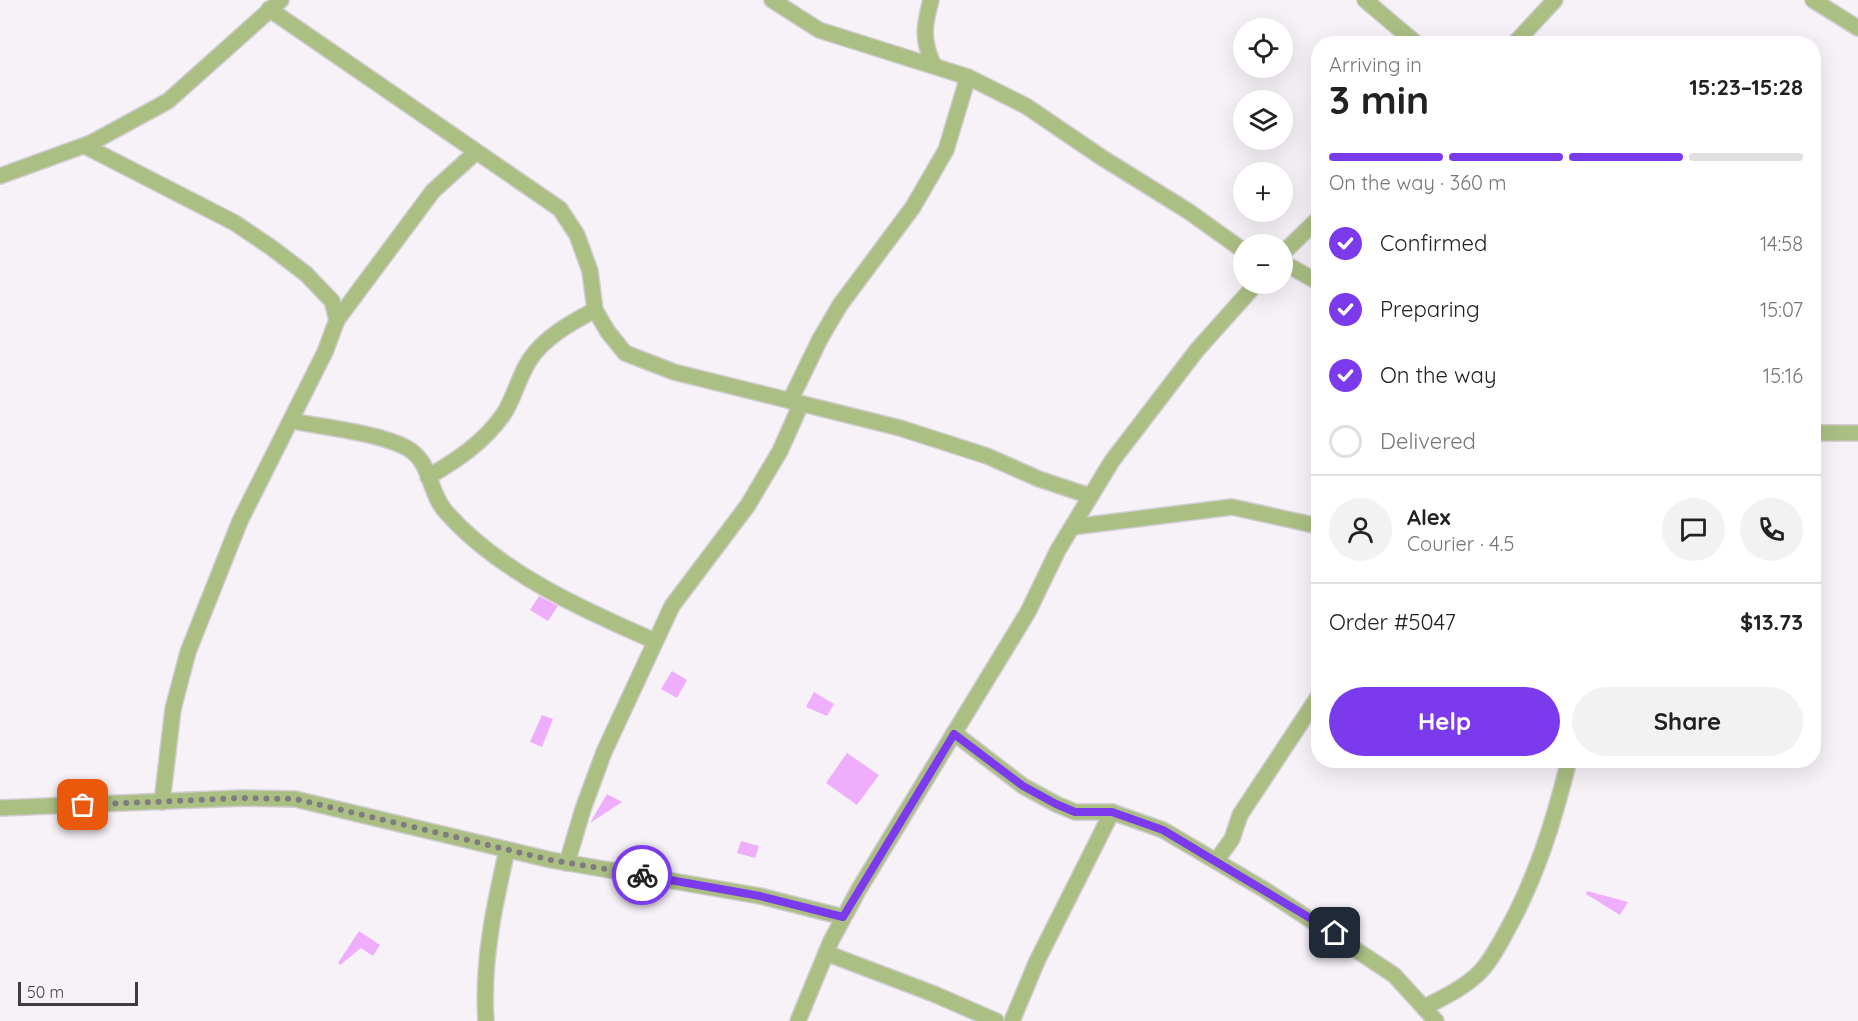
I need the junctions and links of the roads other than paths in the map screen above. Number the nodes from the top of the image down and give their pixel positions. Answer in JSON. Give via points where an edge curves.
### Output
{"nodes":[{"id":1,"x":772,"y":0,"type":"edge"},
{"id":2,"x":931,"y":0,"type":"edge"},
{"id":3,"x":1365,"y":0,"type":"edge"},
{"id":4,"x":1555,"y":0,"type":"edge"},
{"id":5,"x":1813,"y":0,"type":"edge"},
{"id":6,"x":275,"y":5,"type":"edge"},
{"id":7,"x":1858,"y":28,"type":"edge"},
{"id":8,"x":1408,"y":36,"type":"edge"},
{"id":9,"x":1521,"y":36,"type":"edge"},
{"id":10,"x":933,"y":64,"type":"junction"},
{"id":11,"x":968,"y":77,"type":"junction"},
{"id":12,"x":85,"y":146,"type":"junction"},
{"id":13,"x":475,"y":153,"type":"junction"},
{"id":14,"x":0,"y":176,"type":"edge"},
{"id":15,"x":1311,"y":226,"type":"edge"},
{"id":16,"x":1233,"y":243,"type":"edge"},
{"id":17,"x":1293,"y":243,"type":"edge"},
{"id":18,"x":1293,"y":268,"type":"edge"},
{"id":19,"x":1311,"y":278,"type":"edge"},
{"id":20,"x":1247,"y":294,"type":"edge"},
{"id":21,"x":595,"y":310,"type":"junction"},
{"id":22,"x":337,"y":320,"type":"junction"},
{"id":23,"x":796,"y":403,"type":"junction"},
{"id":24,"x":292,"y":421,"type":"junction"},
{"id":25,"x":1858,"y":433,"type":"edge"},
{"id":26,"x":1821,"y":434,"type":"edge"},
{"id":27,"x":428,"y":477,"type":"junction"},
{"id":28,"x":1090,"y":496,"type":"junction"},
{"id":29,"x":1311,"y":524,"type":"edge"},
{"id":30,"x":1072,"y":527,"type":"junction"},
{"id":31,"x":655,"y":641,"type":"junction"},
{"id":32,"x":1311,"y":708,"type":"edge"},
{"id":33,"x":954,"y":734,"type":"junction"},
{"id":34,"x":1567,"y":768,"type":"edge"},
{"id":35,"x":162,"y":802,"type":"junction"},
{"id":36,"x":0,"y":808,"type":"edge"},
{"id":37,"x":1112,"y":812,"type":"junction"},
{"id":38,"x":507,"y":850,"type":"junction"},
{"id":39,"x":1216,"y":861,"type":"junction"},
{"id":40,"x":567,"y":863,"type":"junction"},
{"id":41,"x":843,"y":917,"type":"junction"},
{"id":42,"x":826,"y":953,"type":"junction"},
{"id":43,"x":1425,"y":1007,"type":"junction"},
{"id":44,"x":486,"y":1021,"type":"edge"},
{"id":45,"x":798,"y":1021,"type":"edge"},
{"id":46,"x":996,"y":1021,"type":"edge"},
{"id":47,"x":1012,"y":1021,"type":"edge"},
{"id":48,"x":1436,"y":1021,"type":"edge"}],
"edges":[{"from":1,"to":10,"type":"street","via":[[819,30]]},
{"from":2,"to":10,"type":"street","via":[[925,22],[925,45]]},
{"from":3,"to":8,"type":"street"},
{"from":4,"to":9,"type":"street"},
{"from":5,"to":7,"type":"street"},
{"from":6,"to":12,"type":"street","via":[[168,101]]},
{"from":6,"to":13,"type":"street"},
{"from":10,"to":11,"type":"street"},
{"from":11,"to":16,"type":"street","via":[[1026,106]]},
{"from":11,"to":23,"type":"street","via":[[946,150],[913,207],[840,305],[820,339]]},
{"from":12,"to":14,"type":"street"},
{"from":12,"to":22,"type":"street","via":[[235,223],[272,248],[306,274],[332,301]]},
{"from":13,"to":21,"type":"street","via":[[560,209],[577,235],[587,262]]},
{"from":13,"to":22,"type":"street","via":[[433,191]]},
{"from":15,"to":17,"type":"street"},
{"from":18,"to":19,"type":"street"},
{"from":20,"to":28,"type":"street","via":[[1191,359],[1112,461]]},
{"from":21,"to":23,"type":"street","via":[[625,353],[674,372]]},
{"from":21,"to":27,"type":"street","via":[[547,341],[529,360],[503,414],[480,441]]},
{"from":22,"to":24,"type":"street"},
{"from":23,"to":28,"type":"street","via":[[987,456]]},
{"from":23,"to":31,"type":"street","via":[[780,451],[748,505],[672,606]]},
{"from":24,"to":27,"type":"street","via":[[406,447],[424,461]]},
{"from":24,"to":35,"type":"street","via":[[240,521],[188,651],[173,710]]},
{"from":25,"to":26,"type":"street"},
{"from":27,"to":31,"type":"street","via":[[445,511],[500,560],[590,613]]},
{"from":28,"to":30,"type":"street"},
{"from":29,"to":30,"type":"street","via":[[1232,507]]},
{"from":30,"to":33,"type":"street","via":[[1028,612]]},
{"from":31,"to":40,"type":"street","via":[[604,752]]},
{"from":32,"to":39,"type":"street","via":[[1240,815],[1232,839]]},
{"from":33,"to":37,"type":"street","via":[[1023,786],[1056,804],[1075,812]]},
{"from":33,"to":41,"type":"street"},
{"from":34,"to":43,"type":"street","via":[[1531,885],[1496,951],[1481,972],[1455,992]]},
{"from":35,"to":36,"type":"street"},
{"from":35,"to":38,"type":"street","via":[[296,799]]},
{"from":37,"to":39,"type":"street","via":[[1163,830]]},
{"from":37,"to":47,"type":"street"},
{"from":38,"to":40,"type":"street"},
{"from":38,"to":44,"type":"street","via":[[491,919],[483,983]]},
{"from":39,"to":43,"type":"street","via":[[1335,933],[1386,969]]},
{"from":40,"to":41,"type":"street","via":[[760,896]]},
{"from":41,"to":42,"type":"street"},
{"from":42,"to":45,"type":"street"},
{"from":42,"to":46,"type":"street"},
{"from":43,"to":48,"type":"street"}]}
